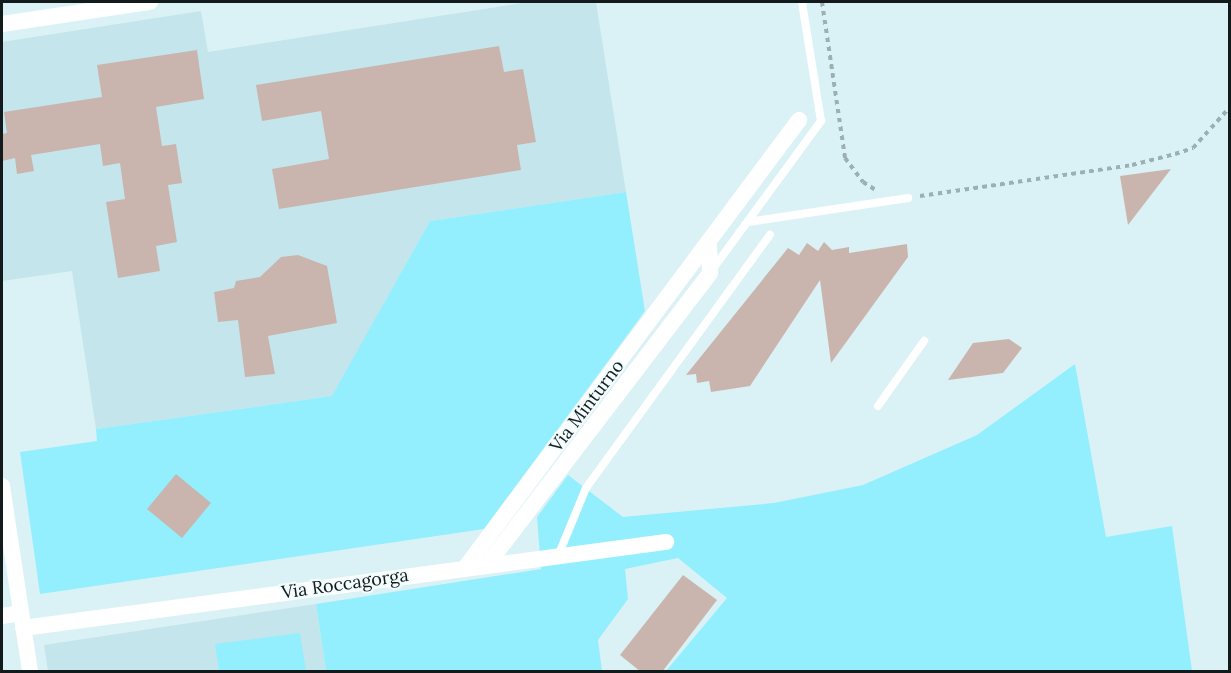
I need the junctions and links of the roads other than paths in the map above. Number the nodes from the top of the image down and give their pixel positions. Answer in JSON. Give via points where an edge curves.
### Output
{"nodes":[{"id":1,"x":150,"y":2,"type":"edge"},
{"id":2,"x":802,"y":2,"type":"edge"},
{"id":3,"x":2,"y":24,"type":"edge"},
{"id":4,"x":799,"y":120,"type":"dead end"},
{"id":5,"x":908,"y":198,"type":"road end"},
{"id":6,"x":748,"y":222,"type":"junction"},
{"id":7,"x":770,"y":235,"type":"dead end"},
{"id":8,"x":709,"y":243,"type":"junction"},
{"id":9,"x":710,"y":273,"type":"junction"},
{"id":10,"x":924,"y":341,"type":"dead end"},
{"id":11,"x":878,"y":406,"type":"dead end"},
{"id":12,"x":2,"y":486,"type":"edge"},
{"id":13,"x":666,"y":542,"type":"dead end"},
{"id":14,"x":557,"y":556,"type":"junction"},
{"id":15,"x":487,"y":566,"type":"junction"},
{"id":16,"x":465,"y":568,"type":"junction"},
{"id":17,"x":2,"y":616,"type":"edge"},
{"id":18,"x":22,"y":621,"type":"junction"},
{"id":19,"x":30,"y":672,"type":"edge"}],
"edges":[{"from":1,"to":3,"type":"street"},
{"from":2,"to":6,"type":"lane","via":[[821,121]]},
{"from":4,"to":8,"type":"street","name":"Via Minturno"},
{"from":5,"to":6,"type":"lane"},
{"from":6,"to":9,"type":"lane"},
{"from":7,"to":14,"type":"lane","via":[[586,488]]},
{"from":8,"to":9,"type":"street"},
{"from":8,"to":16,"type":"street","name":"Via Minturno"},
{"from":9,"to":15,"type":"street","name":"Via Minturno"},
{"from":10,"to":11,"type":"lane"},
{"from":12,"to":18,"type":"street"},
{"from":13,"to":14,"type":"street","name":"Via Roccagorga"},
{"from":14,"to":15,"type":"street","name":"Via Roccagorga"},
{"from":15,"to":16,"type":"street","name":"Via Roccagorga"},
{"from":16,"to":18,"type":"street","name":"Via Roccagorga"},
{"from":17,"to":18,"type":"street","name":"Via Roccagorga"},
{"from":18,"to":19,"type":"street"}]}
